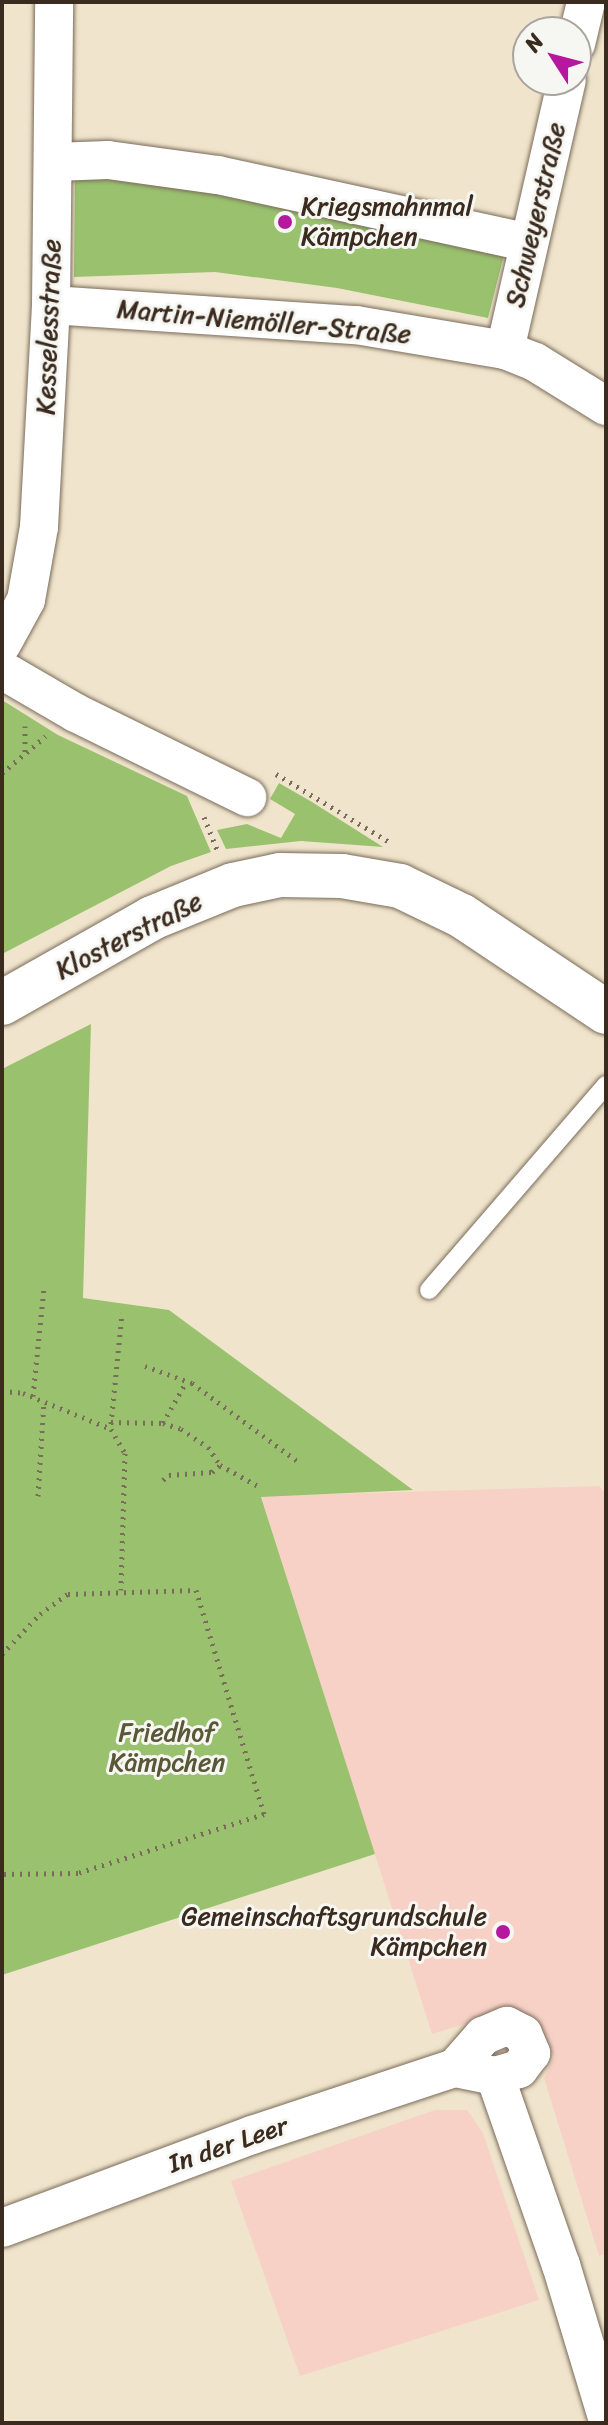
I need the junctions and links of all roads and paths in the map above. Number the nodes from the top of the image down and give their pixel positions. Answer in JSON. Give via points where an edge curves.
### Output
{"nodes":[{"id":1,"x":54,"y":2,"type":"edge"},
{"id":2,"x":563,"y":96,"type":"edge"},
{"id":3,"x":54,"y":162,"type":"junction"},
{"id":4,"x":529,"y":243,"type":"junction"},
{"id":5,"x":51,"y":305,"type":"junction"},
{"id":6,"x":505,"y":350,"type":"junction"},
{"id":7,"x":606,"y":406,"type":"edge"},
{"id":8,"x":2,"y":644,"type":"edge"},
{"id":9,"x":2,"y":670,"type":"edge"},
{"id":10,"x":76,"y":713,"type":"junction"},
{"id":11,"x":182,"y":764,"type":"junction"},
{"id":12,"x":2,"y":773,"type":"edge"},
{"id":13,"x":258,"y":783,"type":"joint"},
{"id":14,"x":233,"y":885,"type":"junction"},
{"id":15,"x":400,"y":886,"type":"junction"},
{"id":16,"x":2,"y":1003,"type":"edge"},
{"id":17,"x":606,"y":1012,"type":"edge"},
{"id":18,"x":606,"y":1085,"type":"edge"},
{"id":19,"x":44,"y":1288,"type":"dead end"},
{"id":20,"x":429,"y":1290,"type":"dead end"},
{"id":21,"x":122,"y":1313,"type":"dead end"},
{"id":22,"x":145,"y":1366,"type":"dead end"},
{"id":23,"x":186,"y":1382,"type":"junction"},
{"id":24,"x":2,"y":1391,"type":"edge"},
{"id":25,"x":33,"y":1396,"type":"junction"},
{"id":26,"x":44,"y":1401,"type":"junction"},
{"id":27,"x":163,"y":1423,"type":"junction"},
{"id":28,"x":111,"y":1425,"type":"junction"},
{"id":29,"x":297,"y":1461,"type":"dead end"},
{"id":30,"x":220,"y":1465,"type":"junction"},
{"id":31,"x":163,"y":1480,"type":"dead end"},
{"id":32,"x":258,"y":1486,"type":"dead end"},
{"id":33,"x":38,"y":1496,"type":"dead end"},
{"id":34,"x":121,"y":1590,"type":"junction"},
{"id":35,"x":2,"y":1654,"type":"edge"},
{"id":36,"x":2,"y":1874,"type":"edge"},
{"id":37,"x":455,"y":2068,"type":"junction"},
{"id":38,"x":495,"y":2076,"type":"junction"},
{"id":39,"x":2,"y":2228,"type":"edge"},
{"id":40,"x":606,"y":2414,"type":"edge"}],
"edges":[{"from":1,"to":3,"type":"street","name":"Kesselesstraße"},
{"from":2,"to":4,"type":"street","name":"Schweyerstraße"},
{"from":3,"to":4,"type":"street","via":[[108,160],[218,175]]},
{"from":3,"to":5,"type":"street","name":"Kesselesstraße"},
{"from":4,"to":6,"type":"street","name":"Schweyerstraße"},
{"from":5,"to":6,"type":"street","name":"Martin-Niemöller-Straße","via":[[356,325]]},
{"from":5,"to":8,"type":"street","name":"Kesselesstraße","via":[[39,527],[26,600]]},
{"from":6,"to":7,"type":"street","name":"Martin-Niemöller-Straße","via":[[535,362]]},
{"from":9,"to":10,"type":"street"},
{"from":10,"to":11,"type":"street"},
{"from":10,"to":12,"type":"path"},
{"from":11,"to":13,"type":"street"},
{"from":11,"to":14,"type":"path"},
{"from":13,"to":15,"type":"path","via":[[389,842],[401,859]]},
{"from":14,"to":15,"type":"main road","name":"Klosterstraße","via":[[280,875],[342,876]]},
{"from":14,"to":16,"type":"main road","name":"Klosterstraße","via":[[152,918]]},
{"from":15,"to":17,"type":"main road","name":"Klosterstraße","via":[[462,916]]},
{"from":18,"to":20,"type":"lane"},
{"from":19,"to":25,"type":"path"},
{"from":21,"to":28,"type":"path"},
{"from":22,"to":23,"type":"path"},
{"from":23,"to":27,"type":"path"},
{"from":23,"to":29,"type":"path"},
{"from":24,"to":25,"type":"path"},
{"from":25,"to":26,"type":"path"},
{"from":26,"to":28,"type":"path"},
{"from":26,"to":33,"type":"path"},
{"from":27,"to":28,"type":"path"},
{"from":27,"to":30,"type":"path","via":[[208,1447]]},
{"from":28,"to":34,"type":"path","via":[[125,1453]]},
{"from":30,"to":31,"type":"path","via":[[212,1472]]},
{"from":30,"to":32,"type":"path"},
{"from":34,"to":35,"type":"path","via":[[68,1594]]},
{"from":34,"to":36,"type":"path","via":[[196,1590],[264,1814],[78,1873]]},
{"from":37,"to":38,"type":"street","name":"In der Leer"},
{"from":37,"to":38,"type":"street","via":[[483,2036],[507,2026],[523,2034],[531,2053],[519,2069]]},
{"from":37,"to":39,"type":"street","name":"In der Leer","via":[[252,2135]]},
{"from":38,"to":40,"type":"street"}]}
